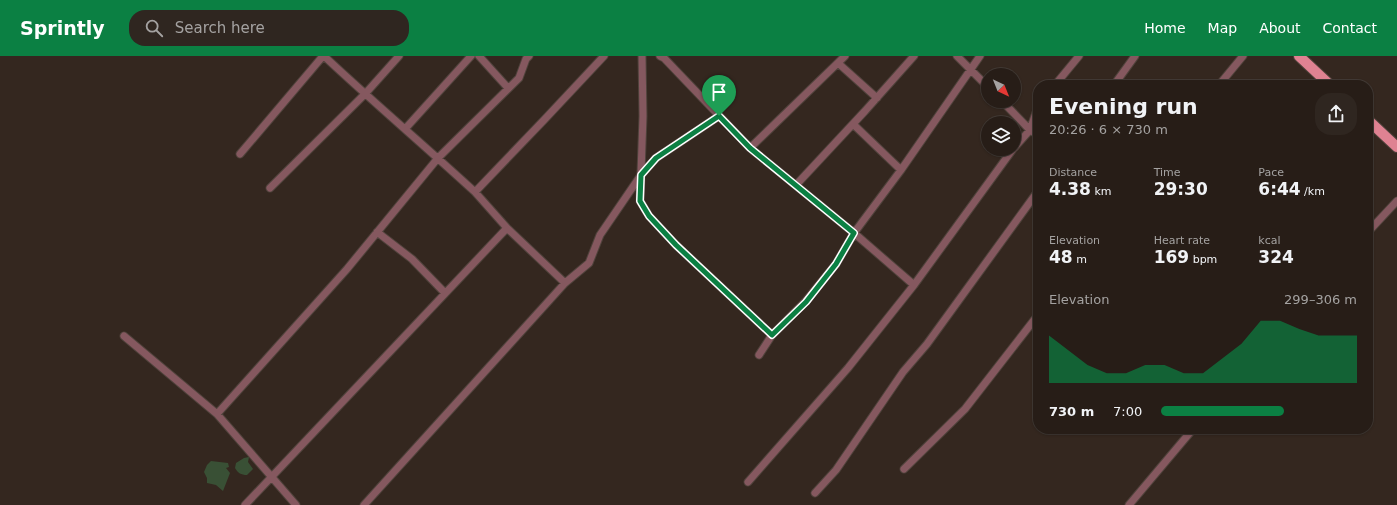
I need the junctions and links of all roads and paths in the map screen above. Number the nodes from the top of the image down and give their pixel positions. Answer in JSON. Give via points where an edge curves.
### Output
{"nodes":[{"id":1,"x":324,"y":56,"type":"edge"},
{"id":2,"x":399,"y":56,"type":"edge"},
{"id":3,"x":472,"y":56,"type":"edge"},
{"id":4,"x":479,"y":56,"type":"edge"},
{"id":5,"x":529,"y":56,"type":"edge"},
{"id":6,"x":604,"y":56,"type":"edge"},
{"id":7,"x":642,"y":56,"type":"edge"},
{"id":8,"x":660,"y":56,"type":"edge"},
{"id":9,"x":845,"y":56,"type":"edge"},
{"id":10,"x":914,"y":56,"type":"edge"},
{"id":11,"x":957,"y":56,"type":"edge"},
{"id":12,"x":980,"y":56,"type":"edge"},
{"id":13,"x":1079,"y":56,"type":"edge"},
{"id":14,"x":1135,"y":56,"type":"edge"},
{"id":15,"x":1243,"y":56,"type":"edge"},
{"id":16,"x":1299,"y":56,"type":"edge"},
{"id":17,"x":838,"y":63,"type":"junction"},
{"id":18,"x":970,"y":70,"type":"junction"},
{"id":19,"x":981,"y":80,"type":"edge"},
{"id":20,"x":1059,"y":80,"type":"edge"},
{"id":21,"x":1118,"y":80,"type":"edge"},
{"id":22,"x":1223,"y":80,"type":"edge"},
{"id":23,"x":1321,"y":80,"type":"edge"},
{"id":24,"x":508,"y":88,"type":"junction"},
{"id":25,"x":365,"y":94,"type":"junction"},
{"id":26,"x":877,"y":98,"type":"junction"},
{"id":27,"x":1009,"y":108,"type":"edge"},
{"id":28,"x":719,"y":116,"type":"junction"},
{"id":29,"x":1033,"y":121,"type":"edge"},
{"id":30,"x":853,"y":124,"type":"junction"},
{"id":31,"x":1373,"y":125,"type":"edge"},
{"id":32,"x":405,"y":128,"type":"junction"},
{"id":33,"x":1030,"y":130,"type":"junction"},
{"id":34,"x":1033,"y":132,"type":"edge"},
{"id":35,"x":1021,"y":140,"type":"edge"},
{"id":36,"x":1397,"y":147,"type":"edge"},
{"id":37,"x":750,"y":148,"type":"junction"},
{"id":38,"x":240,"y":154,"type":"dead end"},
{"id":39,"x":1007,"y":156,"type":"edge"},
{"id":40,"x":438,"y":158,"type":"junction"},
{"id":41,"x":902,"y":170,"type":"junction"},
{"id":42,"x":641,"y":175,"type":"junction"},
{"id":43,"x":796,"y":185,"type":"junction"},
{"id":44,"x":270,"y":188,"type":"dead end"},
{"id":45,"x":475,"y":192,"type":"junction"},
{"id":46,"x":1033,"y":198,"type":"edge"},
{"id":47,"x":1397,"y":201,"type":"edge"},
{"id":48,"x":1373,"y":227,"type":"edge"},
{"id":49,"x":507,"y":228,"type":"junction"},
{"id":50,"x":377,"y":232,"type":"junction"},
{"id":51,"x":854,"y":233,"type":"junction"},
{"id":52,"x":565,"y":283,"type":"junction"},
{"id":53,"x":914,"y":284,"type":"junction"},
{"id":54,"x":445,"y":293,"type":"junction"},
{"id":55,"x":1033,"y":321,"type":"edge"},
{"id":56,"x":772,"y":335,"type":"junction"},
{"id":57,"x":124,"y":336,"type":"dead end"},
{"id":58,"x":759,"y":355,"type":"dead end"},
{"id":59,"x":217,"y":414,"type":"junction"},
{"id":60,"x":1190,"y":434,"type":"edge"},
{"id":61,"x":904,"y":469,"type":"dead end"},
{"id":62,"x":272,"y":476,"type":"junction"},
{"id":63,"x":748,"y":482,"type":"dead end"},
{"id":64,"x":815,"y":493,"type":"dead end"},
{"id":65,"x":245,"y":505,"type":"edge"},
{"id":66,"x":296,"y":505,"type":"edge"},
{"id":67,"x":364,"y":505,"type":"edge"},
{"id":68,"x":1129,"y":505,"type":"edge"}],
"edges":[{"from":1,"to":25,"type":"street"},
{"from":1,"to":38,"type":"street"},
{"from":2,"to":25,"type":"street"},
{"from":3,"to":32,"type":"street"},
{"from":4,"to":24,"type":"street"},
{"from":5,"to":24,"type":"street","via":[[519,78]]},
{"from":6,"to":45,"type":"street"},
{"from":7,"to":42,"type":"street"},
{"from":8,"to":28,"type":"street"},
{"from":9,"to":17,"type":"street"},
{"from":10,"to":26,"type":"street"},
{"from":11,"to":18,"type":"street"},
{"from":12,"to":18,"type":"street"},
{"from":13,"to":20,"type":"street"},
{"from":14,"to":21,"type":"street"},
{"from":15,"to":22,"type":"street"},
{"from":16,"to":23,"type":"main road"},
{"from":17,"to":26,"type":"street"},
{"from":17,"to":37,"type":"street"},
{"from":18,"to":19,"type":"street"},
{"from":18,"to":41,"type":"street"},
{"from":24,"to":40,"type":"street"},
{"from":25,"to":32,"type":"street"},
{"from":25,"to":44,"type":"street"},
{"from":26,"to":30,"type":"street"},
{"from":27,"to":33,"type":"street"},
{"from":28,"to":37,"type":"street"},
{"from":28,"to":42,"type":"street","via":[[656,158]]},
{"from":29,"to":33,"type":"street"},
{"from":30,"to":41,"type":"street"},
{"from":30,"to":43,"type":"street"},
{"from":31,"to":36,"type":"main road"},
{"from":32,"to":40,"type":"street"},
{"from":33,"to":34,"type":"street"},
{"from":33,"to":35,"type":"street"},
{"from":37,"to":43,"type":"street"},
{"from":39,"to":53,"type":"street"},
{"from":40,"to":45,"type":"street"},
{"from":40,"to":50,"type":"street"},
{"from":41,"to":51,"type":"street"},
{"from":42,"to":52,"type":"street","via":[[600,235],[589,263]]},
{"from":42,"to":56,"type":"street","via":[[640,201],[649,216],[676,245]]},
{"from":43,"to":51,"type":"street"},
{"from":45,"to":49,"type":"street"},
{"from":46,"to":64,"type":"street","via":[[927,344],[903,372],[836,470]]},
{"from":47,"to":48,"type":"street"},
{"from":49,"to":52,"type":"street"},
{"from":49,"to":54,"type":"street"},
{"from":50,"to":54,"type":"street","via":[[412,259]]},
{"from":50,"to":59,"type":"street","via":[[348,269]]},
{"from":51,"to":53,"type":"street"},
{"from":51,"to":56,"type":"street","via":[[836,264],[806,302]]},
{"from":52,"to":67,"type":"street"},
{"from":53,"to":63,"type":"street","via":[[848,368]]},
{"from":54,"to":62,"type":"street"},
{"from":55,"to":61,"type":"street","via":[[965,409]]},
{"from":56,"to":58,"type":"street"},
{"from":57,"to":59,"type":"street"},
{"from":59,"to":62,"type":"street"},
{"from":60,"to":68,"type":"street"},
{"from":62,"to":65,"type":"street"},
{"from":62,"to":66,"type":"street"}]}
